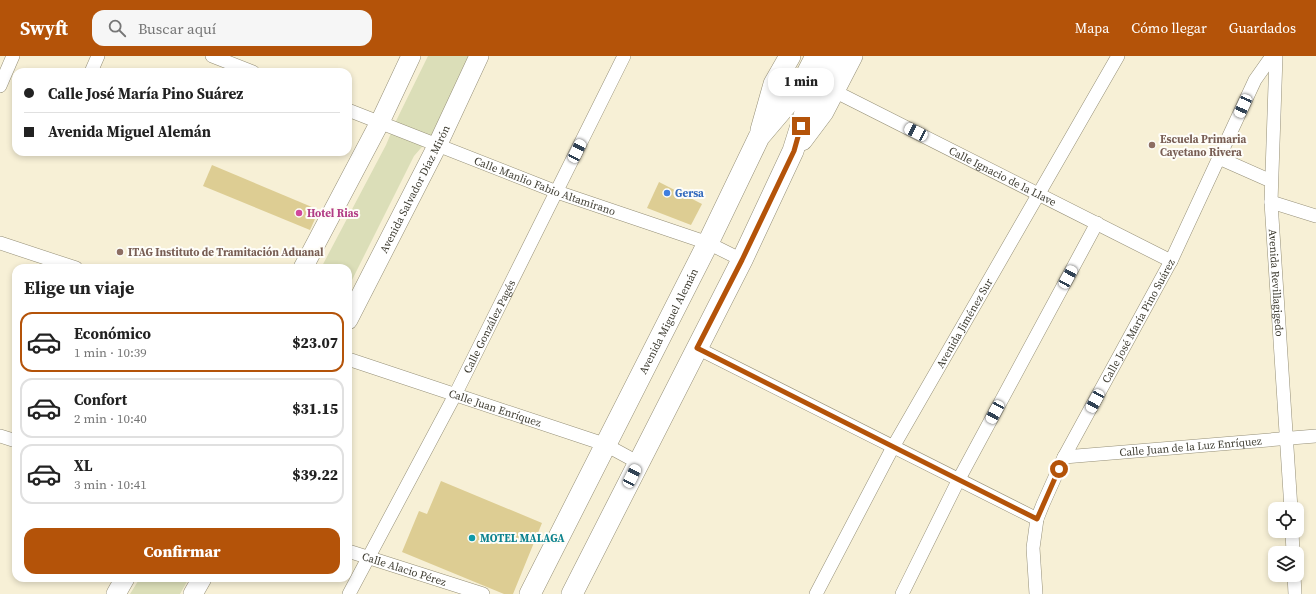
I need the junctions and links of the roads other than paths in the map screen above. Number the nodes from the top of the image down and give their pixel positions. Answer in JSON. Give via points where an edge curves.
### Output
{"nodes":[{"id":1,"x":13,"y":56,"type":"edge"},
{"id":2,"x":98,"y":56,"type":"edge"},
{"id":3,"x":212,"y":56,"type":"edge"},
{"id":4,"x":411,"y":56,"type":"edge"},
{"id":5,"x":479,"y":56,"type":"edge"},
{"id":6,"x":624,"y":56,"type":"edge"},
{"id":7,"x":790,"y":56,"type":"edge"},
{"id":8,"x":816,"y":56,"type":"edge"},
{"id":9,"x":832,"y":56,"type":"edge"},
{"id":10,"x":852,"y":56,"type":"edge"},
{"id":11,"x":1118,"y":56,"type":"edge"},
{"id":12,"x":1272,"y":56,"type":"edge"},
{"id":13,"x":1276,"y":56,"type":"edge"},
{"id":14,"x":93,"y":68,"type":"edge"},
{"id":15,"x":243,"y":68,"type":"edge"},
{"id":16,"x":0,"y":86,"type":"edge"},
{"id":17,"x":834,"y":91,"type":"junction"},
{"id":18,"x":352,"y":112,"type":"edge"},
{"id":19,"x":380,"y":122,"type":"junction"},
{"id":20,"x":759,"y":137,"type":"junction"},
{"id":21,"x":437,"y":146,"type":"junction"},
{"id":22,"x":794,"y":151,"type":"junction"},
{"id":23,"x":1219,"y":158,"type":"junction"},
{"id":24,"x":1271,"y":181,"type":"junction"},
{"id":25,"x":557,"y":192,"type":"junction"},
{"id":26,"x":1038,"y":194,"type":"junction"},
{"id":27,"x":1271,"y":202,"type":"junction"},
{"id":28,"x":1316,"y":216,"type":"edge"},
{"id":29,"x":1097,"y":223,"type":"junction"},
{"id":30,"x":0,"y":243,"type":"edge"},
{"id":31,"x":708,"y":243,"type":"junction"},
{"id":32,"x":742,"y":260,"type":"junction"},
{"id":33,"x":1171,"y":261,"type":"junction"},
{"id":34,"x":64,"y":264,"type":"edge"},
{"id":35,"x":305,"y":264,"type":"edge"},
{"id":36,"x":352,"y":312,"type":"edge"},
{"id":37,"x":697,"y":348,"type":"junction"},
{"id":38,"x":352,"y":360,"type":"edge"},
{"id":39,"x":455,"y":395,"type":"junction"},
{"id":40,"x":0,"y":436,"type":"edge"},
{"id":41,"x":1316,"y":436,"type":"edge"},
{"id":42,"x":1287,"y":438,"type":"junction"},
{"id":43,"x":12,"y":440,"type":"edge"},
{"id":44,"x":604,"y":444,"type":"junction"},
{"id":45,"x":893,"y":447,"type":"junction"},
{"id":46,"x":1064,"y":457,"type":"junction"},
{"id":47,"x":639,"y":464,"type":"junction"},
{"id":48,"x":959,"y":479,"type":"junction"},
{"id":49,"x":1291,"y":502,"type":"edge"},
{"id":50,"x":1037,"y":519,"type":"junction"},
{"id":51,"x":352,"y":552,"type":"edge"},
{"id":52,"x":368,"y":557,"type":"junction"},
{"id":53,"x":123,"y":582,"type":"edge"},
{"id":54,"x":200,"y":582,"type":"edge"},
{"id":55,"x":1294,"y":582,"type":"edge"},
{"id":56,"x":116,"y":594,"type":"edge"},
{"id":57,"x":193,"y":594,"type":"edge"},
{"id":58,"x":349,"y":594,"type":"edge"},
{"id":59,"x":483,"y":594,"type":"edge"},
{"id":60,"x":530,"y":594,"type":"edge"},
{"id":61,"x":572,"y":594,"type":"edge"},
{"id":62,"x":816,"y":594,"type":"edge"},
{"id":63,"x":902,"y":594,"type":"edge"},
{"id":64,"x":1036,"y":594,"type":"edge"},
{"id":65,"x":1295,"y":594,"type":"edge"}],
"edges":[{"from":1,"to":16,"type":"street"},
{"from":2,"to":14,"type":"street"},
{"from":3,"to":15,"type":"street"},
{"from":4,"to":19,"type":"main road"},
{"from":5,"to":21,"type":"main road","name":"Avenida Salvador Díaz Mirón"},
{"from":6,"to":25,"type":"street","name":"Calle González Pagés"},
{"from":7,"to":20,"type":"main road","via":[[774,84]]},
{"from":8,"to":20,"type":"main road","name":"Avenida Miguel Alemán","via":[[798,91]]},
{"from":9,"to":22,"type":"main road","via":[[809,100]]},
{"from":10,"to":17,"type":"main road"},
{"from":11,"to":26,"type":"street","name":"Avenida Jiménez Sur"},
{"from":12,"to":23,"type":"street","name":"Calle José María Pino Suárez","via":[[1255,80]]},
{"from":13,"to":24,"type":"street","name":"Avenida Revillagigedo"},
{"from":17,"to":22,"type":"main road","via":[[823,112]]},
{"from":17,"to":26,"type":"street","name":"Calle Ignacio de la Llave"},
{"from":18,"to":19,"type":"street","name":"Calle Manlio Fabio Altamirano"},
{"from":19,"to":21,"type":"street","name":"Calle Manlio Fabio Altamirano"},
{"from":19,"to":35,"type":"main road"},
{"from":20,"to":31,"type":"main road","name":"Avenida Miguel Alemán"},
{"from":21,"to":25,"type":"street","name":"Calle Manlio Fabio Altamirano"},
{"from":21,"to":36,"type":"main road","name":"Avenida Salvador Díaz Mirón"},
{"from":22,"to":32,"type":"main road"},
{"from":23,"to":24,"type":"street"},
{"from":23,"to":33,"type":"street","name":"Calle José María Pino Suárez"},
{"from":24,"to":27,"type":"street","name":"Avenida Revillagigedo"},
{"from":25,"to":31,"type":"street","name":"Calle Manlio Fabio Altamirano"},
{"from":25,"to":39,"type":"street","name":"Calle González Pagés"},
{"from":26,"to":29,"type":"street","name":"Calle Ignacio de la Llave"},
{"from":26,"to":45,"type":"street","name":"Avenida Jiménez Sur"},
{"from":27,"to":28,"type":"street"},
{"from":27,"to":42,"type":"street","name":"Avenida Revillagigedo"},
{"from":29,"to":33,"type":"street","name":"Calle Ignacio de la Llave"},
{"from":29,"to":48,"type":"street"},
{"from":30,"to":34,"type":"street"},
{"from":31,"to":32,"type":"street","name":"Calle Manlio Fabio Altamirano"},
{"from":31,"to":44,"type":"main road","name":"Avenida Miguel Alemán"},
{"from":32,"to":37,"type":"main road"},
{"from":33,"to":46,"type":"street","name":"Calle José María Pino Suárez"},
{"from":37,"to":45,"type":"street"},
{"from":37,"to":47,"type":"main road"},
{"from":38,"to":39,"type":"street","name":"Calle Juan Enríquez"},
{"from":39,"to":44,"type":"street","name":"Calle Juan Enríquez"},
{"from":39,"to":52,"type":"street","name":"Calle González Pagés"},
{"from":40,"to":43,"type":"street"},
{"from":41,"to":42,"type":"street","name":"Calle Juan de la Luz Enríquez"},
{"from":42,"to":46,"type":"street","name":"Calle Juan de la Luz Enríquez"},
{"from":42,"to":49,"type":"street","name":"Avenida Revillagigedo"},
{"from":44,"to":47,"type":"street","name":"Calle Juan Enríquez"},
{"from":44,"to":60,"type":"main road","name":"Avenida Miguel Alemán"},
{"from":45,"to":48,"type":"street"},
{"from":45,"to":62,"type":"street","name":"Avenida Jiménez Sur"},
{"from":46,"to":50,"type":"street","name":"Calle José María Pino Suárez"},
{"from":47,"to":61,"type":"main road"},
{"from":48,"to":50,"type":"street"},
{"from":48,"to":63,"type":"street"},
{"from":50,"to":64,"type":"street","name":"Calle José María Pino Suárez","via":[[1033,548]]},
{"from":51,"to":52,"type":"street","name":"Calle Alacio Pérez"},
{"from":52,"to":58,"type":"street","name":"Calle González Pagés"},
{"from":52,"to":59,"type":"street","name":"Calle Alacio Pérez"},
{"from":53,"to":56,"type":"main road"},
{"from":54,"to":57,"type":"main road"},
{"from":55,"to":65,"type":"street"}]}
